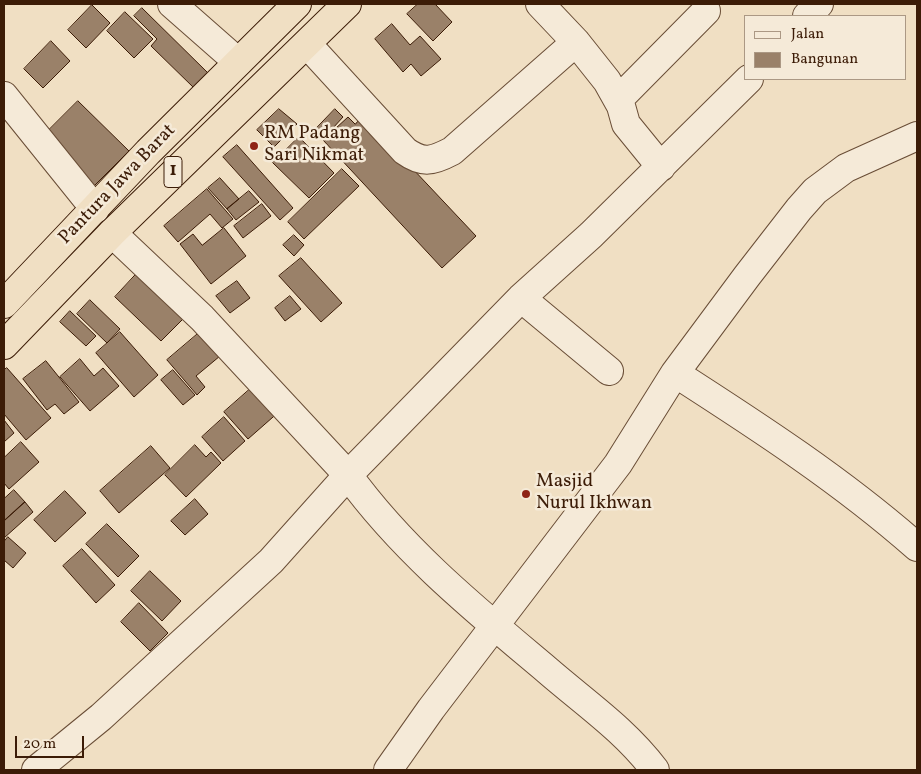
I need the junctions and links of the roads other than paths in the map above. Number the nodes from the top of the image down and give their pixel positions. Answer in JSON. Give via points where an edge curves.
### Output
{"nodes":[{"id":1,"x":172,"y":4,"type":"edge"},
{"id":2,"x":297,"y":4,"type":"edge"},
{"id":3,"x":347,"y":4,"type":"edge"},
{"id":4,"x":540,"y":4,"type":"edge"},
{"id":5,"x":819,"y":4,"type":"edge"},
{"id":6,"x":706,"y":11,"type":"dead end"},
{"id":7,"x":808,"y":15,"type":"edge"},
{"id":8,"x":576,"y":42,"type":"junction"},
{"id":9,"x":307,"y":44,"type":"junction"},
{"id":10,"x":238,"y":62,"type":"junction"},
{"id":11,"x":748,"y":80,"type":"edge"},
{"id":12,"x":4,"y":96,"type":"edge"},
{"id":13,"x":618,"y":100,"type":"junction"},
{"id":14,"x":917,"y":136,"type":"edge"},
{"id":15,"x":661,"y":167,"type":"junction"},
{"id":16,"x":95,"y":209,"type":"junction"},
{"id":17,"x":112,"y":233,"type":"junction"},
{"id":18,"x":521,"y":298,"type":"junction"},
{"id":19,"x":4,"y":304,"type":"edge"},
{"id":20,"x":4,"y":345,"type":"edge"},
{"id":21,"x":608,"y":371,"type":"dead end"},
{"id":22,"x":675,"y":373,"type":"junction"},
{"id":23,"x":348,"y":474,"type":"junction"},
{"id":24,"x":917,"y":547,"type":"edge"},
{"id":25,"x":495,"y":625,"type":"junction"},
{"id":26,"x":36,"y":770,"type":"edge"},
{"id":27,"x":388,"y":770,"type":"edge"},
{"id":28,"x":655,"y":770,"type":"edge"}],
"edges":[{"from":1,"to":10,"type":"street"},
{"from":2,"to":10,"type":"highway","name":"Pantura Jawa Barat","number":"1"},
{"from":3,"to":9,"type":"highway","number":"1"},
{"from":4,"to":8,"type":"street"},
{"from":5,"to":7,"type":"street"},
{"from":6,"to":13,"type":"street"},
{"from":8,"to":9,"type":"street","via":[[452,151],[424,161],[405,151]]},
{"from":8,"to":13,"type":"street"},
{"from":9,"to":17,"type":"highway","number":"1"},
{"from":10,"to":16,"type":"highway","name":"Pantura Jawa Barat","number":"1"},
{"from":11,"to":15,"type":"street"},
{"from":12,"to":16,"type":"street"},
{"from":13,"to":15,"type":"street","via":[[626,124]]},
{"from":14,"to":22,"type":"street","via":[[846,168],[815,192],[746,276]]},
{"from":15,"to":18,"type":"street"},
{"from":16,"to":19,"type":"highway","name":"Pantura Jawa Barat","number":"1"},
{"from":17,"to":20,"type":"highway","number":"1"},
{"from":17,"to":23,"type":"street","via":[[202,318]]},
{"from":18,"to":21,"type":"street"},
{"from":18,"to":23,"type":"street"},
{"from":22,"to":24,"type":"street","via":[[843,486]]},
{"from":22,"to":25,"type":"street","via":[[618,464]]},
{"from":23,"to":25,"type":"street","via":[[400,537],[452,589]]},
{"from":23,"to":26,"type":"street","via":[[271,561],[101,717]]},
{"from":25,"to":27,"type":"street"},
{"from":25,"to":28,"type":"street","via":[[613,724],[639,748]]}]}
